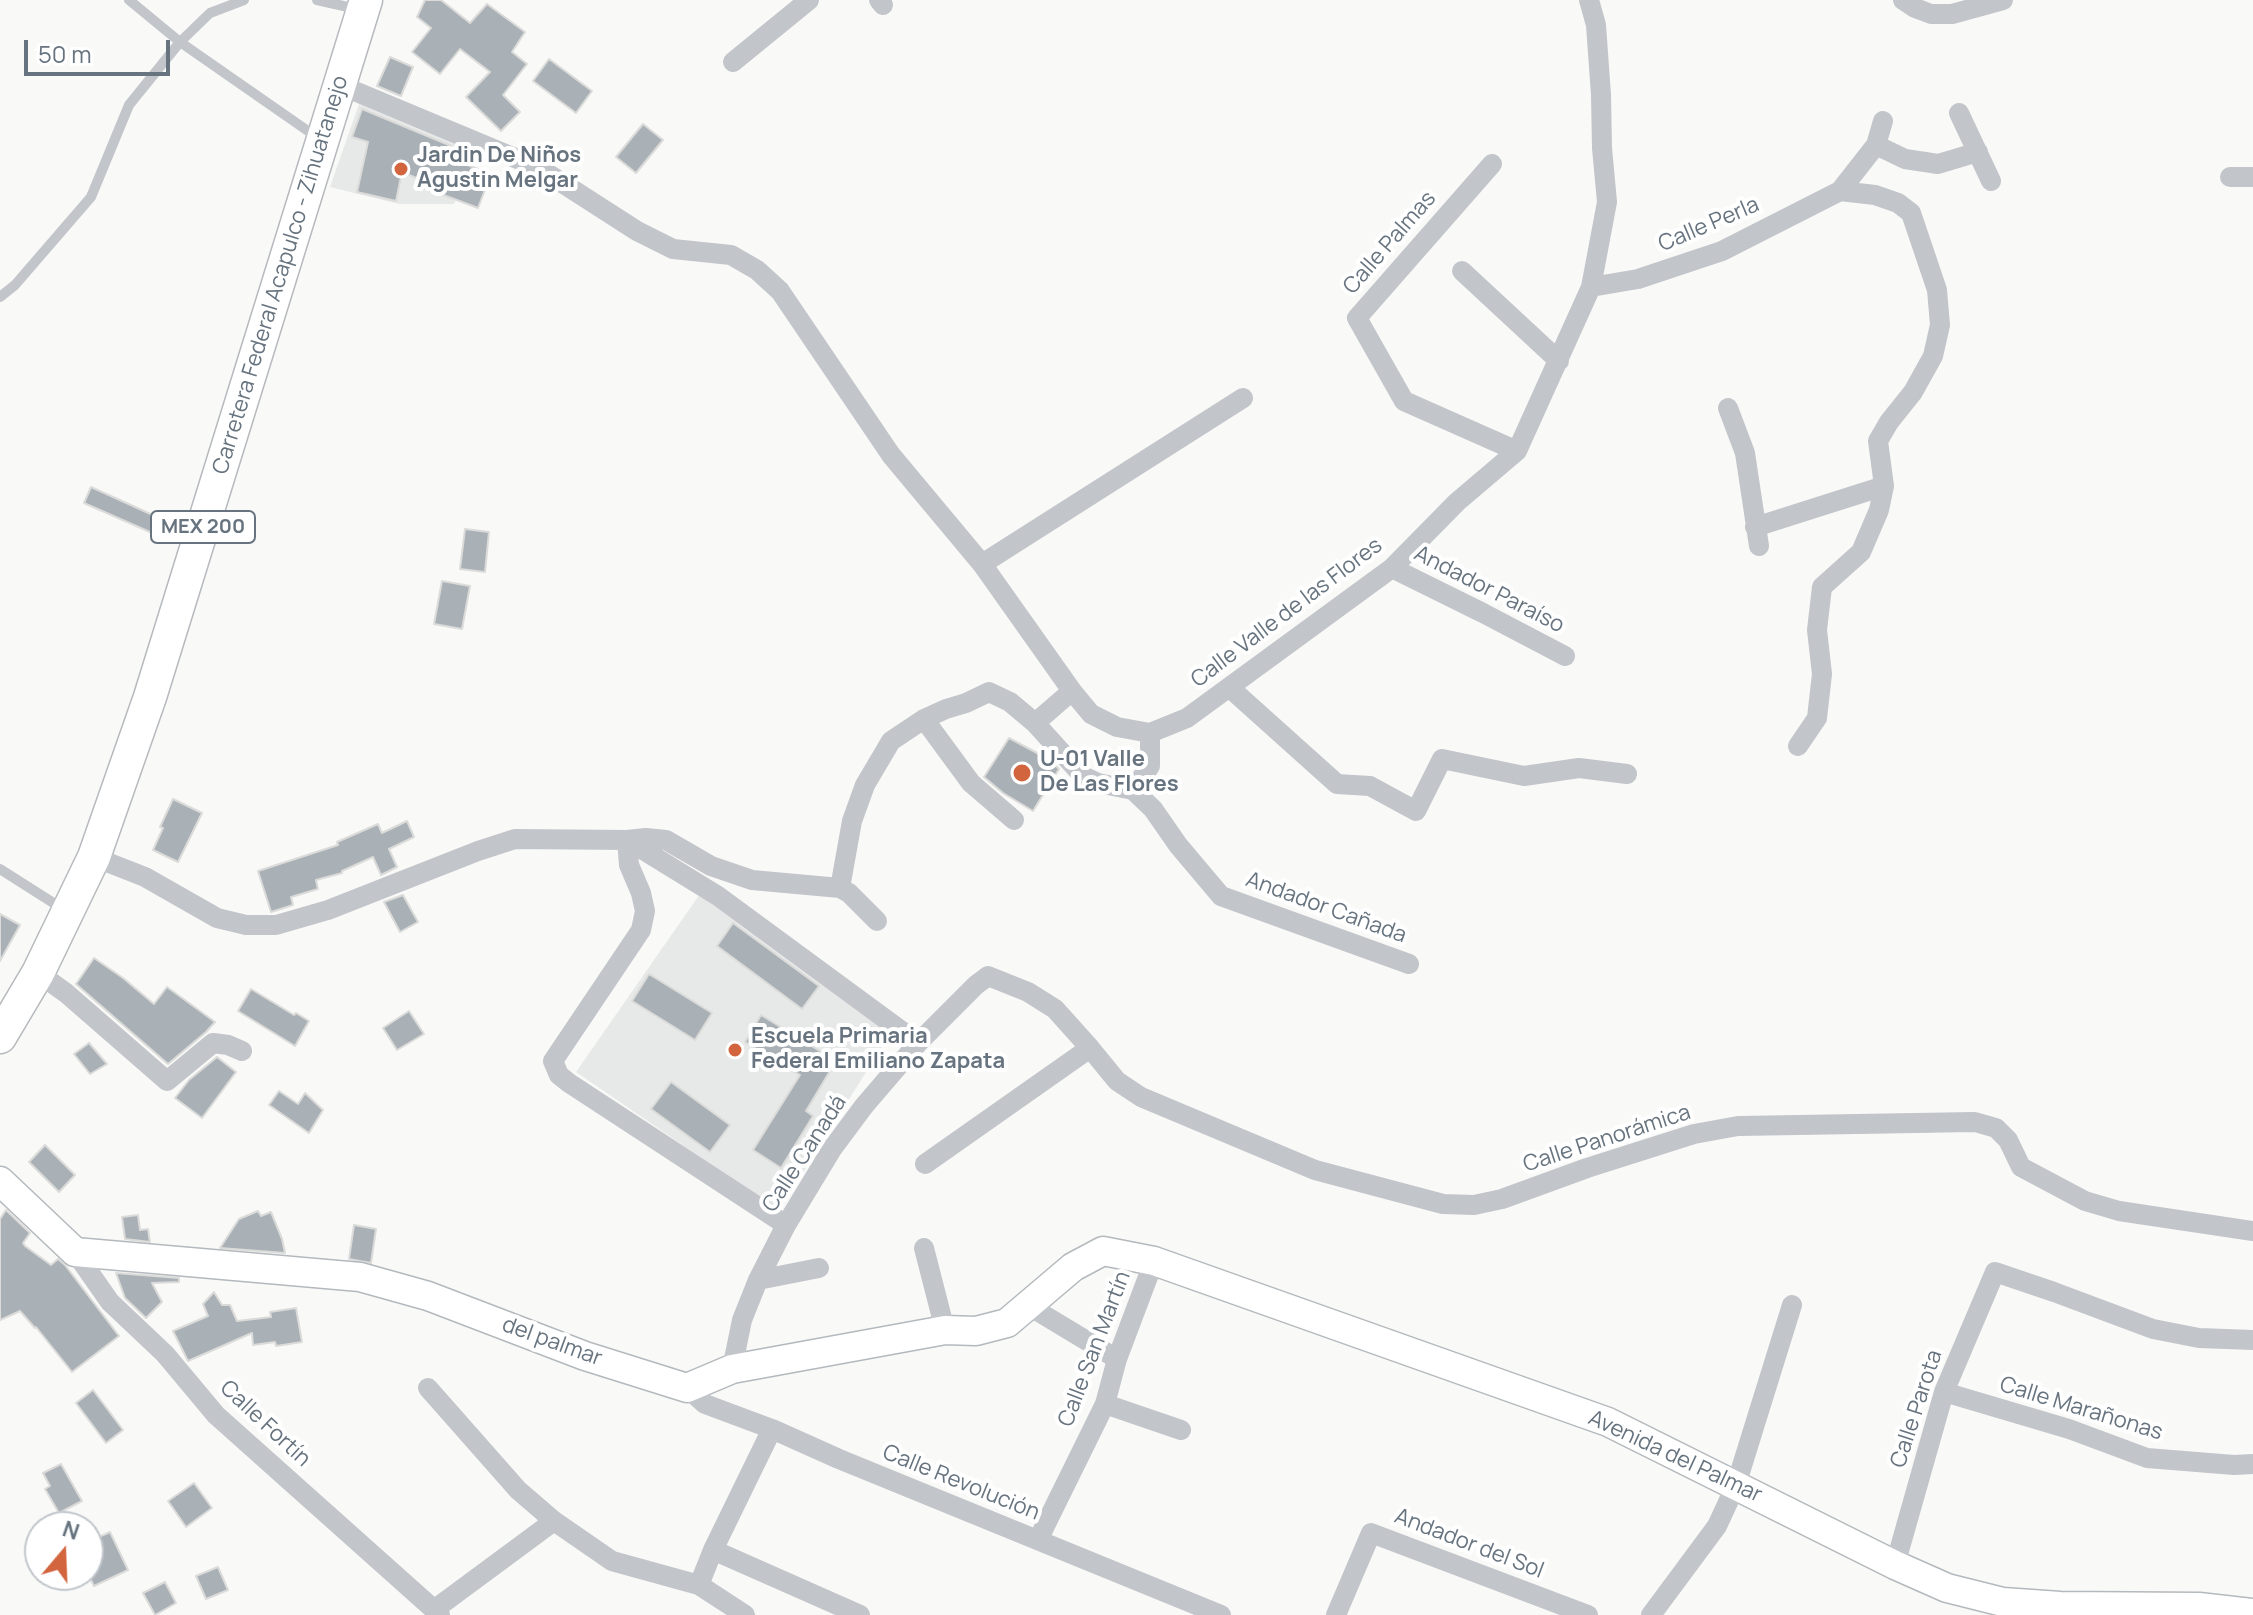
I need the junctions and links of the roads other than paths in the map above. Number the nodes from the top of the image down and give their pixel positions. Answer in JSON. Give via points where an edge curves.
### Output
{"nodes":[{"id":1,"x":129,"y":0,"type":"edge"},
{"id":2,"x":244,"y":0,"type":"edge"},
{"id":3,"x":317,"y":0,"type":"edge"},
{"id":4,"x":809,"y":0,"type":"edge"},
{"id":5,"x":1589,"y":0,"type":"edge"},
{"id":6,"x":1903,"y":0,"type":"edge"},
{"id":7,"x":2003,"y":0,"type":"edge"},
{"id":8,"x":365,"y":5,"type":"edge"},
{"id":9,"x":180,"y":42,"type":"junction"},
{"id":10,"x":733,"y":62,"type":"dead end"},
{"id":11,"x":340,"y":85,"type":"junction"},
{"id":12,"x":1959,"y":113,"type":"dead end"},
{"id":13,"x":1883,"y":121,"type":"dead end"},
{"id":14,"x":323,"y":141,"type":"junction"},
{"id":15,"x":1876,"y":145,"type":"junction"},
{"id":16,"x":1978,"y":152,"type":"junction"},
{"id":17,"x":1492,"y":164,"type":"dead end"},
{"id":18,"x":2230,"y":177,"type":"dead end"},
{"id":19,"x":2253,"y":177,"type":"edge"},
{"id":20,"x":1991,"y":181,"type":"dead end"},
{"id":21,"x":1840,"y":191,"type":"junction"},
{"id":22,"x":1462,"y":271,"type":"dead end"},
{"id":23,"x":1591,"y":287,"type":"junction"},
{"id":24,"x":0,"y":297,"type":"edge"},
{"id":25,"x":1559,"y":361,"type":"junction"},
{"id":26,"x":1243,"y":398,"type":"dead end"},
{"id":27,"x":1728,"y":408,"type":"dead end"},
{"id":28,"x":1517,"y":451,"type":"junction"},
{"id":29,"x":1884,"y":486,"type":"junction"},
{"id":30,"x":982,"y":564,"type":"junction"},
{"id":31,"x":1392,"y":568,"type":"junction"},
{"id":32,"x":1565,"y":656,"type":"dead end"},
{"id":33,"x":1230,"y":688,"type":"junction"},
{"id":34,"x":1072,"y":691,"type":"junction"},
{"id":35,"x":924,"y":719,"type":"junction"},
{"id":36,"x":1035,"y":723,"type":"junction"},
{"id":37,"x":1150,"y":733,"type":"junction"},
{"id":38,"x":1798,"y":746,"type":"dead end"},
{"id":39,"x":1627,"y":774,"type":"dead end"},
{"id":40,"x":1133,"y":790,"type":"junction"},
{"id":41,"x":1014,"y":820,"type":"dead end"},
{"id":42,"x":627,"y":840,"type":"junction"},
{"id":43,"x":94,"y":857,"type":"junction"},
{"id":44,"x":0,"y":869,"type":"edge"},
{"id":45,"x":840,"y":888,"type":"junction"},
{"id":46,"x":67,"y":912,"type":"junction"},
{"id":47,"x":877,"y":921,"type":"dead end"},
{"id":48,"x":1409,"y":964,"type":"dead end"},
{"id":49,"x":38,"y":973,"type":"junction"},
{"id":50,"x":1007,"y":983,"type":"joint"},
{"id":51,"x":0,"y":1037,"type":"edge"},
{"id":52,"x":918,"y":1043,"type":"junction"},
{"id":53,"x":1090,"y":1048,"type":"junction"},
{"id":54,"x":242,"y":1051,"type":"dead end"},
{"id":55,"x":925,"y":1164,"type":"dead end"},
{"id":56,"x":0,"y":1181,"type":"edge"},
{"id":57,"x":786,"y":1225,"type":"junction"},
{"id":58,"x":2253,"y":1231,"type":"edge"},
{"id":59,"x":924,"y":1248,"type":"dead end"},
{"id":60,"x":75,"y":1252,"type":"junction"},
{"id":61,"x":1154,"y":1261,"type":"junction"},
{"id":62,"x":819,"y":1268,"type":"dead end"},
{"id":63,"x":758,"y":1280,"type":"junction"},
{"id":64,"x":1792,"y":1305,"type":"dead end"},
{"id":65,"x":1029,"y":1306,"type":"junction"},
{"id":66,"x":945,"y":1330,"type":"junction"},
{"id":67,"x":2253,"y":1340,"type":"edge"},
{"id":68,"x":1117,"y":1359,"type":"junction"},
{"id":69,"x":732,"y":1369,"type":"junction"},
{"id":70,"x":428,"y":1388,"type":"dead end"},
{"id":71,"x":687,"y":1388,"type":"junction"},
{"id":72,"x":1944,"y":1392,"type":"junction"},
{"id":73,"x":1105,"y":1404,"type":"junction"},
{"id":74,"x":772,"y":1429,"type":"junction"},
{"id":75,"x":1181,"y":1430,"type":"dead end"},
{"id":76,"x":2253,"y":1464,"type":"edge"},
{"id":77,"x":1736,"y":1485,"type":"junction"},
{"id":78,"x":554,"y":1521,"type":"junction"},
{"id":79,"x":1038,"y":1540,"type":"junction"},
{"id":80,"x":713,"y":1550,"type":"junction"},
{"id":81,"x":1895,"y":1565,"type":"junction"},
{"id":82,"x":699,"y":1585,"type":"junction"},
{"id":83,"x":438,"y":1612,"type":"edge"},
{"id":84,"x":2253,"y":1613,"type":"edge"},
{"id":85,"x":745,"y":1615,"type":"edge"},
{"id":86,"x":860,"y":1615,"type":"edge"},
{"id":87,"x":1221,"y":1615,"type":"edge"},
{"id":88,"x":1336,"y":1615,"type":"edge"},
{"id":89,"x":1588,"y":1615,"type":"edge"},
{"id":90,"x":1651,"y":1615,"type":"edge"}],
"edges":[{"from":1,"to":9,"type":"lane"},
{"from":2,"to":9,"type":"lane","via":[[210,13]]},
{"from":3,"to":8,"type":"lane"},
{"from":4,"to":10,"type":"street"},
{"from":5,"to":23,"type":"street","name":"Calle Valle de las Flores","via":[[1596,25],[1607,202]]},
{"from":6,"to":7,"type":"street","via":[[1931,14],[1952,14]]},
{"from":8,"to":11,"type":"main road","name":"Carretera Federal Acapulco - Zihuatanejo","number":"MEX 200"},
{"from":9,"to":14,"type":"lane"},
{"from":9,"to":24,"type":"lane","via":[[129,105],[91,197]]},
{"from":11,"to":14,"type":"main road","name":"Carretera Federal Acapulco - Zihuatanejo","number":"MEX 200"},
{"from":11,"to":30,"type":"street","via":[[539,168],[673,249],[731,255],[757,270],[780,291],[891,455]]},
{"from":12,"to":16,"type":"street"},
{"from":13,"to":15,"type":"street","name":"Calle Perla"},
{"from":14,"to":43,"type":"main road","name":"Carretera Federal Acapulco - Zihuatanejo","number":"MEX 200","via":[[150,697]]},
{"from":15,"to":16,"type":"street","via":[[1905,159],[1938,164]]},
{"from":15,"to":21,"type":"street","name":"Calle Perla"},
{"from":16,"to":20,"type":"street"},
{"from":17,"to":28,"type":"street","name":"Calle Palmas","via":[[1357,318],[1404,401]]},
{"from":18,"to":19,"type":"street"},
{"from":21,"to":23,"type":"street","name":"Calle Perla","via":[[1722,251],[1638,279]]},
{"from":21,"to":29,"type":"street","via":[[1875,195],[1911,213],[1937,290],[1940,325],[1933,356],[1878,441]]},
{"from":22,"to":25,"type":"street"},
{"from":23,"to":25,"type":"street","name":"Calle Valle de las Flores"},
{"from":25,"to":28,"type":"street","name":"Calle Valle de las Flores"},
{"from":26,"to":30,"type":"street"},
{"from":27,"to":29,"type":"street","via":[[1745,453],[1757,537]]},
{"from":28,"to":31,"type":"street","name":"Calle Valle de las Flores"},
{"from":29,"to":38,"type":"street","via":[[1861,552],[1822,587],[1817,718]]},
{"from":30,"to":34,"type":"street"},
{"from":31,"to":32,"type":"street","name":"Andador Paraíso"},
{"from":31,"to":33,"type":"street","name":"Calle Valle de las Flores"},
{"from":33,"to":37,"type":"street","name":"Calle Valle de las Flores","via":[[1187,718]]},
{"from":33,"to":39,"type":"street","via":[[1337,784],[1370,786],[1416,811],[1442,759],[1524,776],[1579,768]]},
{"from":34,"to":36,"type":"street"},
{"from":34,"to":37,"type":"street","via":[[1091,714],[1117,727]]},
{"from":35,"to":36,"type":"street","via":[[989,692]]},
{"from":35,"to":41,"type":"street","via":[[971,783]]},
{"from":35,"to":45,"type":"street","via":[[891,741],[865,785],[852,821]]},
{"from":36,"to":40,"type":"street","via":[[1083,776]]},
{"from":37,"to":40,"type":"street","via":[[1150,766]]},
{"from":40,"to":48,"type":"street","name":"Andador Cañada","via":[[1221,896]]},
{"from":42,"to":43,"type":"street","via":[[515,839],[276,925],[217,918],[145,877]]},
{"from":42,"to":45,"type":"street","via":[[666,840],[711,866],[752,880]]},
{"from":42,"to":52,"type":"street","via":[[718,896]]},
{"from":42,"to":57,"type":"street","via":[[629,865],[645,911],[641,930],[553,1061],[569,1083]]},
{"from":43,"to":46,"type":"main road","name":"Carretera Federal Acapulco - Zihuatanejo","number":"MEX 200"},
{"from":44,"to":46,"type":"lane"},
{"from":45,"to":47,"type":"street"},
{"from":46,"to":49,"type":"main road","name":"Carretera Federal Acapulco - Zihuatanejo","number":"MEX 200"},
{"from":49,"to":51,"type":"main road","name":"Carretera Federal Acapulco - Zihuatanejo","number":"MEX 200"},
{"from":49,"to":54,"type":"street","via":[[167,1081],[213,1043]]},
{"from":50,"to":52,"type":"street","name":"Calle Canadá","via":[[988,976]]},
{"from":50,"to":53,"type":"street","name":"Calle Panorámica","via":[[1055,1009]]},
{"from":52,"to":57,"type":"street","name":"Calle Canadá","via":[[840,1138]]},
{"from":53,"to":55,"type":"street"},
{"from":53,"to":58,"type":"street","name":"Calle Panorámica","via":[[1117,1081],[1141,1097],[1315,1170],[1443,1204],[1502,1199],[1694,1134],[1738,1126],[1975,1122],[1996,1128],[2021,1167],[2085,1201]]},
{"from":56,"to":60,"type":"street"},
{"from":57,"to":63,"type":"street","name":"Calle Canadá"},
{"from":59,"to":66,"type":"street"},
{"from":60,"to":71,"type":"street","name":"del palmar","via":[[360,1277]]},
{"from":60,"to":83,"type":"street","name":"Calle Fortín","via":[[110,1302],[165,1354],[216,1415]]},
{"from":61,"to":65,"type":"street","name":"Avenida del Palmar","via":[[1103,1251],[1073,1267]]},
{"from":61,"to":68,"type":"street","name":"Calle San Martín"},
{"from":61,"to":77,"type":"street","name":"Avenida del Palmar","via":[[1608,1422]]},
{"from":62,"to":63,"type":"street"},
{"from":63,"to":69,"type":"street","name":"Calle Canadá","via":[[742,1320]]},
{"from":64,"to":77,"type":"street"},
{"from":65,"to":66,"type":"street","via":[[1007,1323],[976,1331]]},
{"from":65,"to":68,"type":"street"},
{"from":66,"to":69,"type":"street"},
{"from":67,"to":72,"type":"street","name":"Calle Parota","via":[[2153,1329],[1995,1272]]},
{"from":68,"to":73,"type":"street","name":"Calle San Martín"},
{"from":69,"to":71,"type":"street"},
{"from":70,"to":78,"type":"street","via":[[518,1490]]},
{"from":71,"to":74,"type":"street","name":"Calle Revolución","via":[[705,1404]]},
{"from":72,"to":76,"type":"street","name":"Calle Marañonas","via":[[2147,1458]]},
{"from":72,"to":81,"type":"street","name":"Calle Parota"},
{"from":73,"to":75,"type":"street"},
{"from":73,"to":79,"type":"street","name":"Calle San Martín"},
{"from":74,"to":79,"type":"street","name":"Calle Revolución"},
{"from":74,"to":80,"type":"street"},
{"from":77,"to":81,"type":"street","name":"Avenida del Palmar"},
{"from":77,"to":90,"type":"street","via":[[1717,1526]]},
{"from":78,"to":82,"type":"street","via":[[612,1561]]},
{"from":78,"to":83,"type":"street"},
{"from":79,"to":87,"type":"street","name":"Calle Revolución"},
{"from":80,"to":82,"type":"street"},
{"from":80,"to":86,"type":"street"},
{"from":81,"to":84,"type":"street","name":"Avenida del Palmar","via":[[1947,1588],[2003,1602]]},
{"from":82,"to":85,"type":"street"},
{"from":88,"to":89,"type":"street","name":"Andador del Sol","via":[[1371,1533]]}]}
